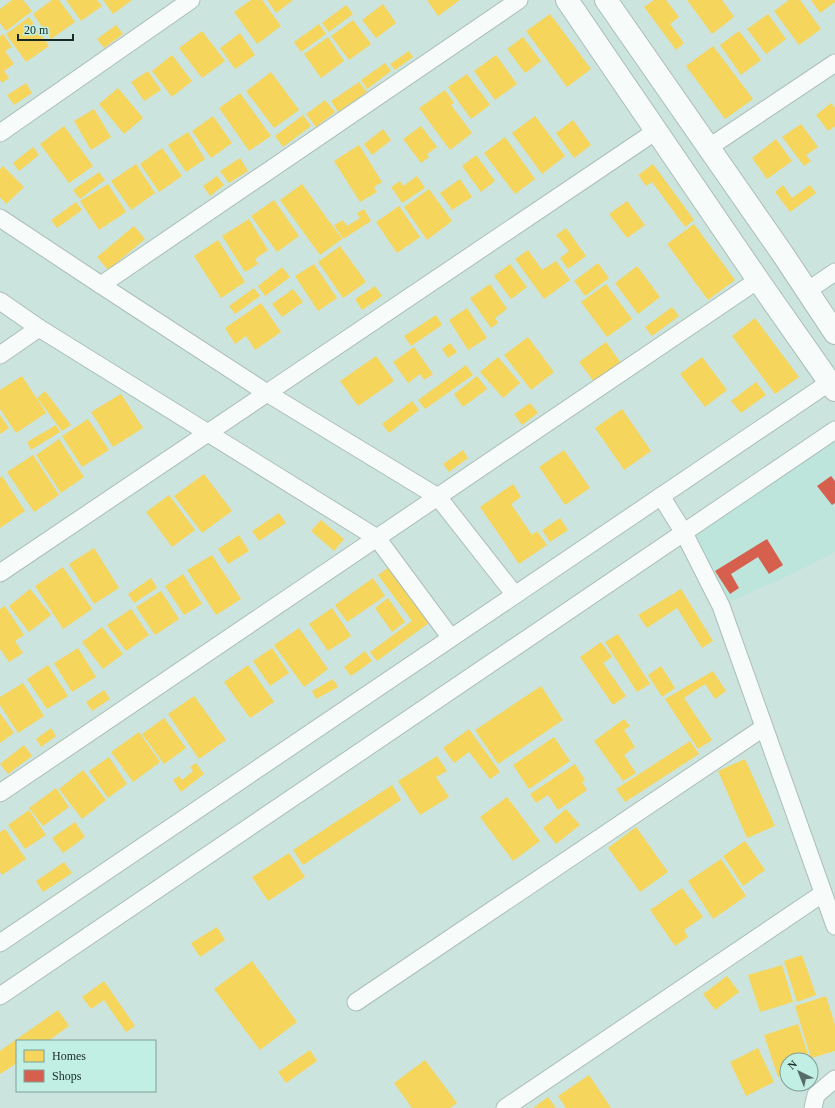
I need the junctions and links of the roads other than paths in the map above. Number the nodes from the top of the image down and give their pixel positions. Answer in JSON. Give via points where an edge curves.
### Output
{"nodes":[{"id":1,"x":192,"y":0,"type":"edge"},
{"id":2,"x":519,"y":0,"type":"edge"},
{"id":3,"x":567,"y":0,"type":"edge"},
{"id":4,"x":606,"y":0,"type":"edge"},
{"id":5,"x":835,"y":63,"type":"edge"},
{"id":6,"x":656,"y":131,"type":"junction"},
{"id":7,"x":0,"y":134,"type":"edge"},
{"id":8,"x":708,"y":148,"type":"junction"},
{"id":9,"x":0,"y":218,"type":"edge"},
{"id":10,"x":835,"y":272,"type":"edge"},
{"id":11,"x":758,"y":280,"type":"junction"},
{"id":12,"x":100,"y":286,"type":"junction"},
{"id":13,"x":807,"y":291,"type":"junction"},
{"id":14,"x":0,"y":301,"type":"edge"},
{"id":15,"x":39,"y":328,"type":"junction"},
{"id":16,"x":835,"y":333,"type":"edge"},
{"id":17,"x":0,"y":355,"type":"edge"},
{"id":18,"x":833,"y":384,"type":"edge"},
{"id":19,"x":267,"y":393,"type":"junction"},
{"id":20,"x":835,"y":430,"type":"edge"},
{"id":21,"x":208,"y":432,"type":"junction"},
{"id":22,"x":661,"y":496,"type":"junction"},
{"id":23,"x":438,"y":497,"type":"junction"},
{"id":24,"x":684,"y":533,"type":"junction"},
{"id":25,"x":377,"y":538,"type":"junction"},
{"id":26,"x":0,"y":573,"type":"edge"},
{"id":27,"x":515,"y":595,"type":"junction"},
{"id":28,"x":451,"y":638,"type":"junction"},
{"id":29,"x":763,"y":728,"type":"junction"},
{"id":30,"x":0,"y":793,"type":"edge"},
{"id":31,"x":822,"y":894,"type":"junction"},
{"id":32,"x":835,"y":926,"type":"edge"},
{"id":33,"x":0,"y":943,"type":"edge"},
{"id":34,"x":0,"y":996,"type":"edge"},
{"id":35,"x":356,"y":1002,"type":"dead end"},
{"id":36,"x":835,"y":1079,"type":"edge"},
{"id":37,"x":505,"y":1108,"type":"edge"},
{"id":38,"x":813,"y":1108,"type":"edge"}],
"edges":[{"from":1,"to":7,"type":"street"},
{"from":2,"to":12,"type":"street"},
{"from":3,"to":6,"type":"street"},
{"from":4,"to":8,"type":"street"},
{"from":5,"to":8,"type":"street"},
{"from":6,"to":11,"type":"street"},
{"from":6,"to":19,"type":"street"},
{"from":8,"to":13,"type":"street"},
{"from":9,"to":12,"type":"street"},
{"from":10,"to":13,"type":"street"},
{"from":11,"to":18,"type":"street"},
{"from":11,"to":23,"type":"street"},
{"from":12,"to":19,"type":"street"},
{"from":13,"to":16,"type":"street"},
{"from":14,"to":15,"type":"street"},
{"from":15,"to":17,"type":"street"},
{"from":15,"to":21,"type":"street"},
{"from":18,"to":22,"type":"street"},
{"from":19,"to":21,"type":"street"},
{"from":19,"to":23,"type":"street"},
{"from":20,"to":24,"type":"street"},
{"from":21,"to":25,"type":"street"},
{"from":21,"to":26,"type":"street"},
{"from":22,"to":24,"type":"street"},
{"from":22,"to":27,"type":"street"},
{"from":23,"to":25,"type":"street"},
{"from":23,"to":27,"type":"street"},
{"from":24,"to":29,"type":"street","via":[[721,606]]},
{"from":24,"to":34,"type":"street"},
{"from":25,"to":28,"type":"street"},
{"from":25,"to":30,"type":"street"},
{"from":27,"to":28,"type":"street"},
{"from":28,"to":33,"type":"street"},
{"from":29,"to":31,"type":"street"},
{"from":29,"to":35,"type":"street"},
{"from":31,"to":32,"type":"street"},
{"from":31,"to":37,"type":"street"},
{"from":36,"to":38,"type":"street","via":[[816,1095]]}]}
